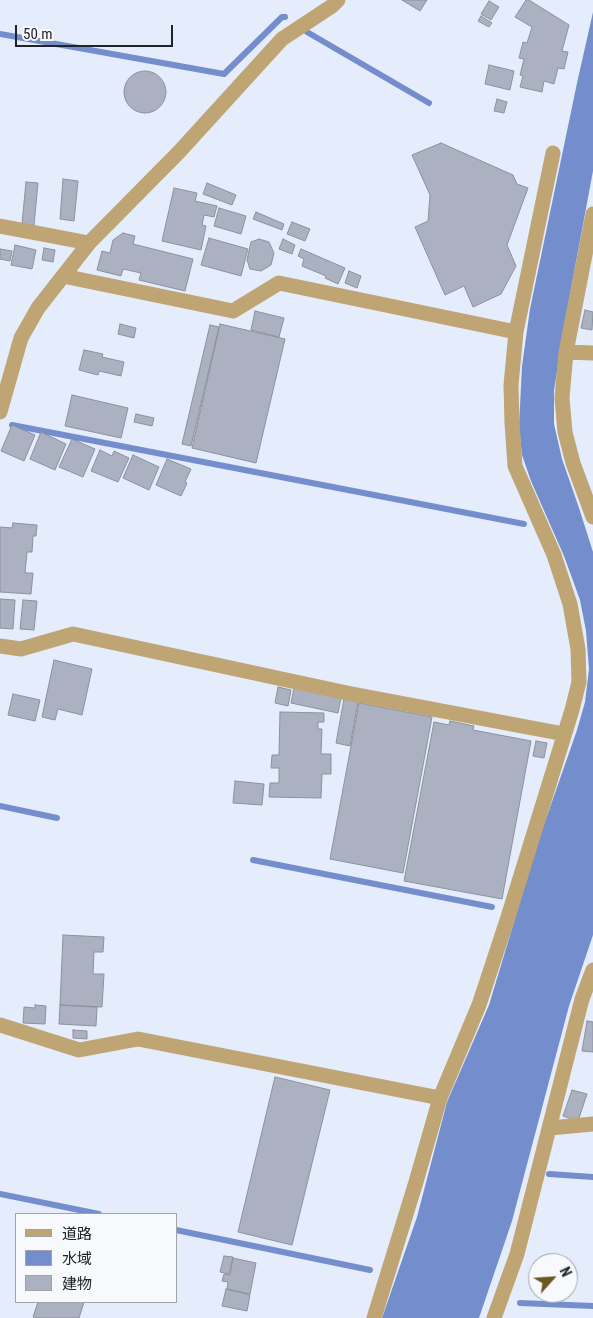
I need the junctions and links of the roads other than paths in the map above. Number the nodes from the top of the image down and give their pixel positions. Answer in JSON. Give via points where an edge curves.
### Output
{"nodes":[{"id":1,"x":338,"y":0,"type":"edge"},
{"id":2,"x":553,"y":153,"type":"dead end"},
{"id":3,"x":593,"y":214,"type":"edge"},
{"id":4,"x":0,"y":226,"type":"edge"},
{"id":5,"x":89,"y":243,"type":"junction"},
{"id":6,"x":62,"y":276,"type":"junction"},
{"id":7,"x":516,"y":332,"type":"junction"},
{"id":8,"x":566,"y":352,"type":"junction"},
{"id":9,"x":593,"y":353,"type":"edge"},
{"id":10,"x":0,"y":412,"type":"edge"},
{"id":11,"x":593,"y":518,"type":"edge"},
{"id":12,"x":0,"y":646,"type":"edge"},
{"id":13,"x":564,"y":734,"type":"junction"},
{"id":14,"x":593,"y":970,"type":"edge"},
{"id":15,"x":0,"y":1024,"type":"edge"},
{"id":16,"x":440,"y":1098,"type":"junction"},
{"id":17,"x":593,"y":1124,"type":"edge"},
{"id":18,"x":550,"y":1128,"type":"junction"},
{"id":19,"x":374,"y":1318,"type":"edge"},
{"id":20,"x":494,"y":1318,"type":"edge"}],
"edges":[{"from":1,"to":5,"type":"street","via":[[282,39],[179,152]]},
{"from":2,"to":7,"type":"street"},
{"from":3,"to":8,"type":"street"},
{"from":4,"to":5,"type":"street"},
{"from":5,"to":6,"type":"street"},
{"from":6,"to":7,"type":"street","via":[[233,311],[279,284]]},
{"from":6,"to":10,"type":"street","via":[[21,338]]},
{"from":7,"to":13,"type":"street","via":[[511,385],[515,466],[554,555],[570,604],[578,649],[579,682]]},
{"from":8,"to":9,"type":"street"},
{"from":8,"to":11,"type":"street","via":[[562,398],[565,432]]},
{"from":12,"to":13,"type":"street","via":[[22,649],[73,634],[347,694]]},
{"from":13,"to":16,"type":"street","via":[[479,1005]]},
{"from":14,"to":18,"type":"street","via":[[582,999]]},
{"from":15,"to":16,"type":"street","via":[[79,1050],[138,1039]]},
{"from":16,"to":19,"type":"street"},
{"from":17,"to":18,"type":"street"},
{"from":18,"to":20,"type":"street","via":[[517,1254]]}]}
